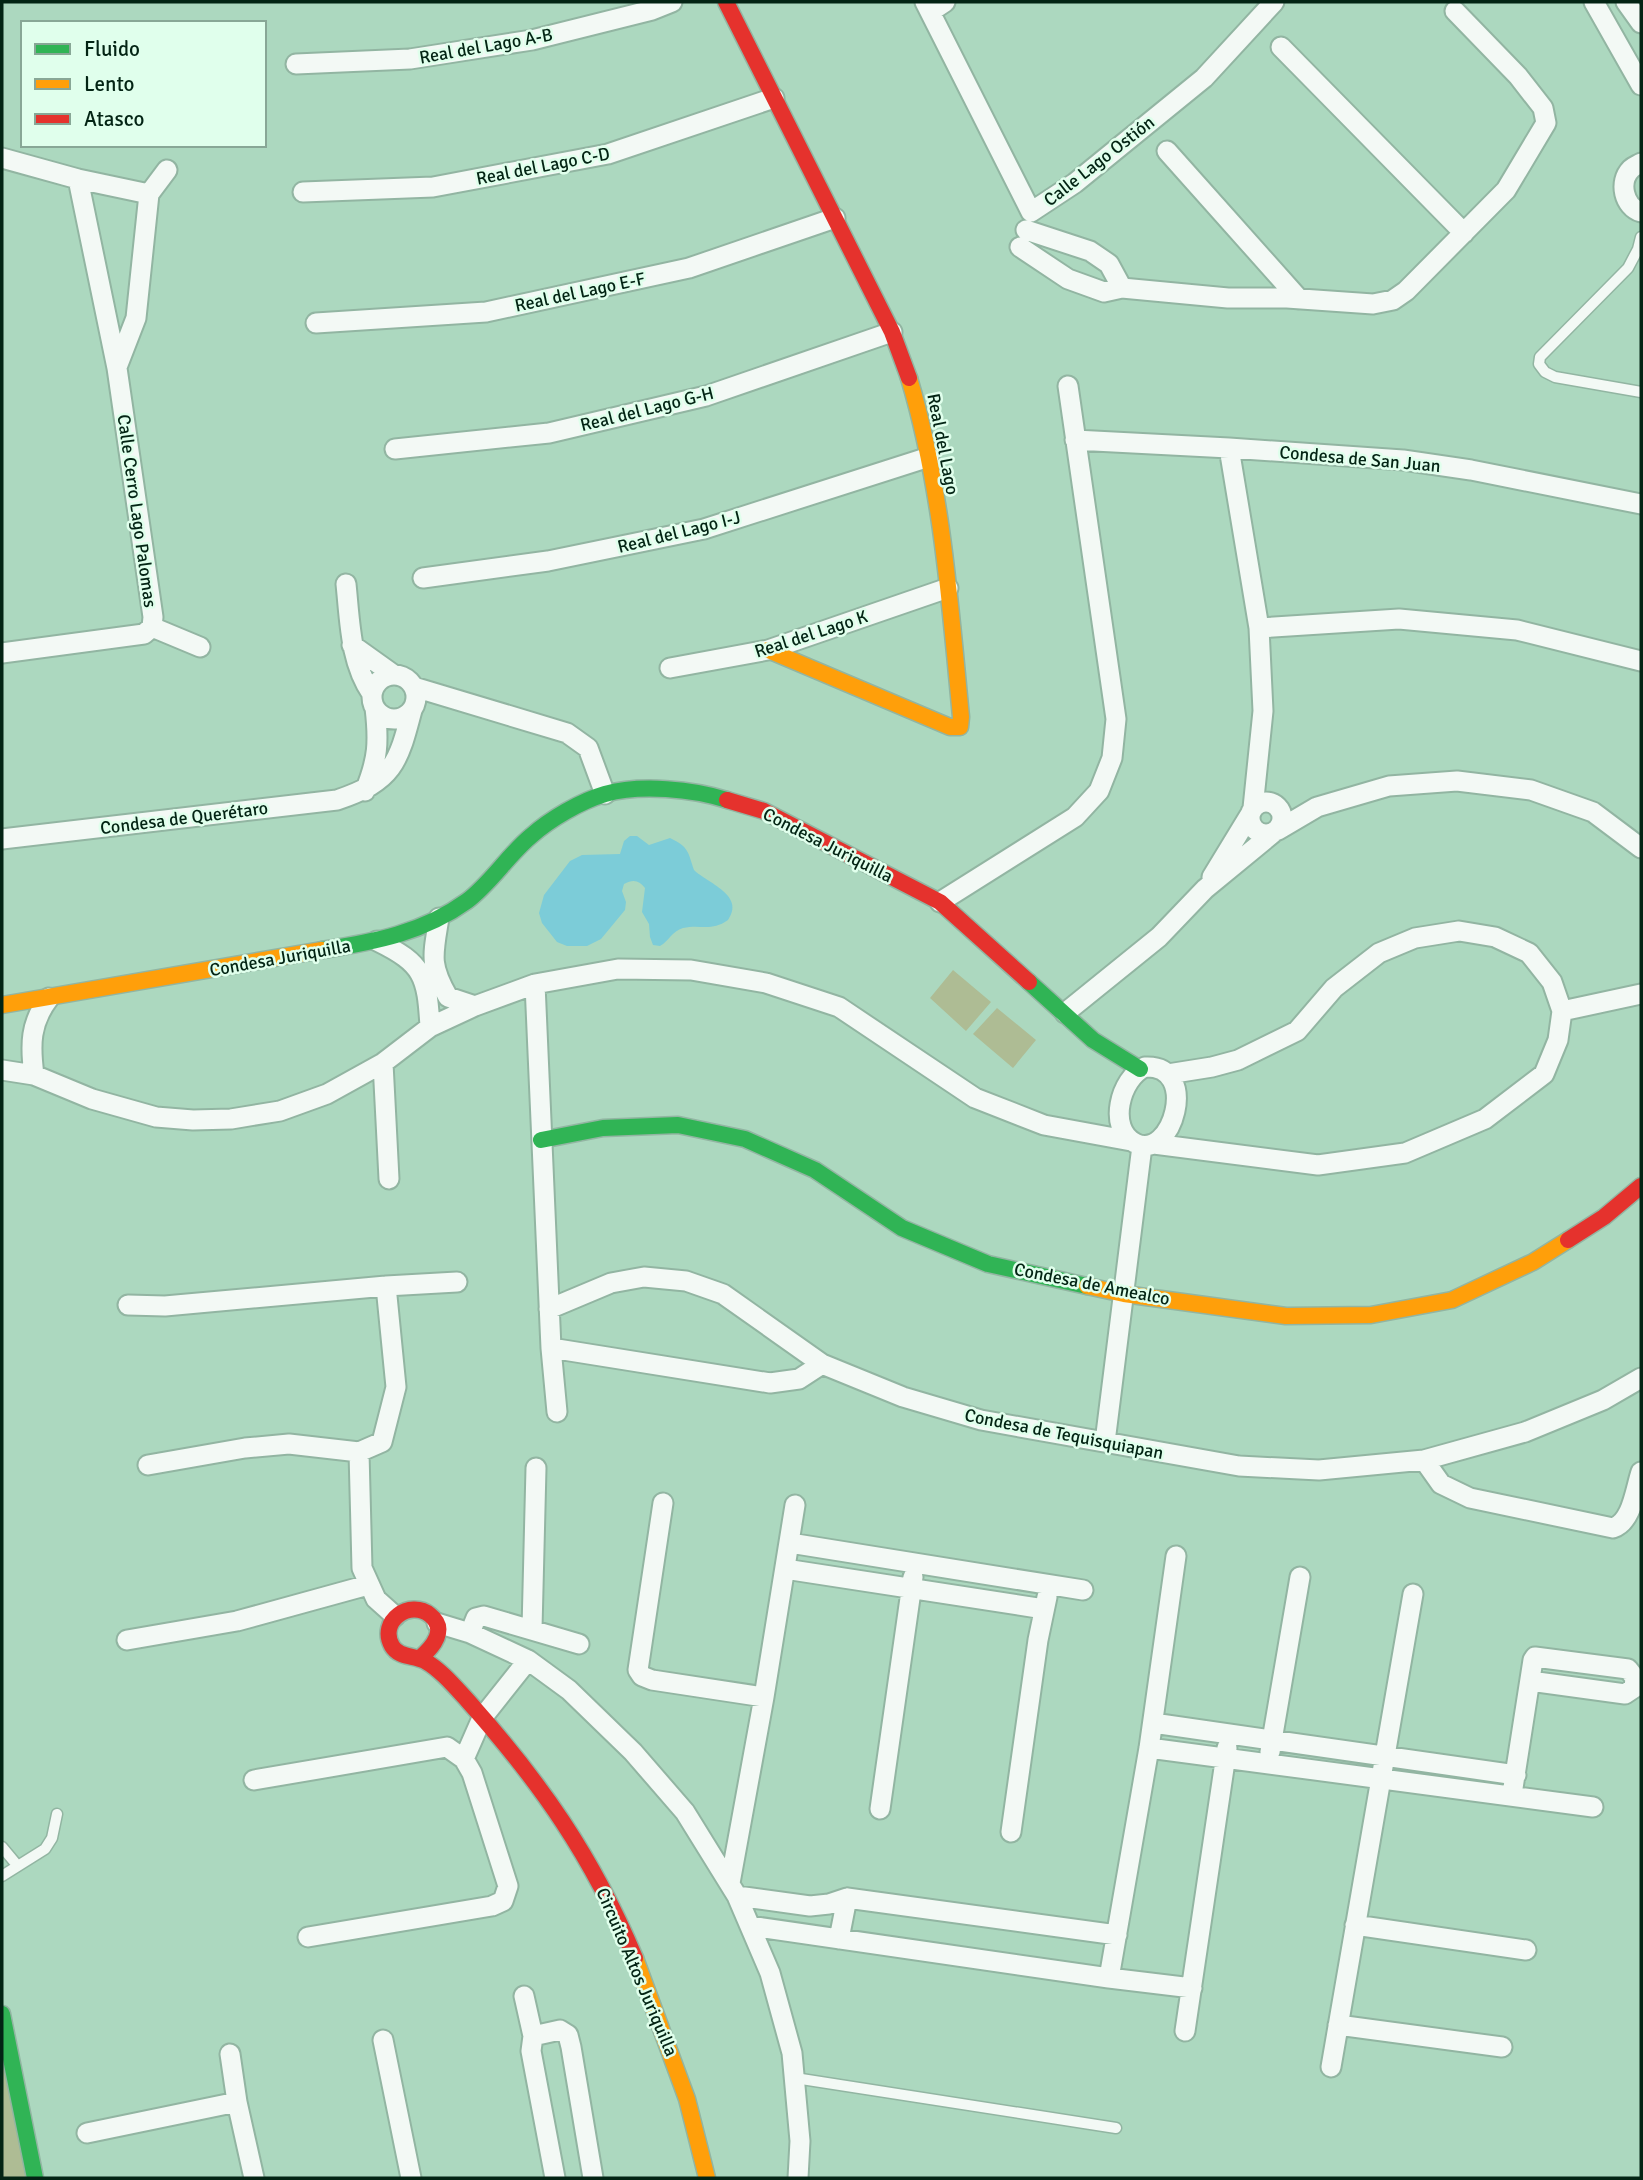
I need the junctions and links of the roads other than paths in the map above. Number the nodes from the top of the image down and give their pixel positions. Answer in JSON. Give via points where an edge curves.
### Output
{"nodes":[{"id":1,"x":672,"y":2,"type":"edge"},
{"id":2,"x":726,"y":2,"type":"edge"},
{"id":3,"x":1274,"y":2,"type":"edge"},
{"id":4,"x":1594,"y":2,"type":"edge"},
{"id":5,"x":1626,"y":2,"type":"edge"},
{"id":6,"x":933,"y":5,"type":"edge"},
{"id":7,"x":1455,"y":11,"type":"dead end"},
{"id":8,"x":1641,"y":23,"type":"edge"},
{"id":9,"x":1281,"y":47,"type":"dead end"},
{"id":10,"x":296,"y":64,"type":"dead end"},
{"id":11,"x":1641,"y":85,"type":"edge"},
{"id":12,"x":774,"y":98,"type":"junction"},
{"id":13,"x":1167,"y":151,"type":"dead end"},
{"id":14,"x":2,"y":158,"type":"edge"},
{"id":15,"x":1641,"y":163,"type":"edge"},
{"id":16,"x":167,"y":170,"type":"dead end"},
{"id":17,"x":78,"y":179,"type":"junction"},
{"id":18,"x":303,"y":192,"type":"dead end"},
{"id":19,"x":149,"y":194,"type":"junction"},
{"id":20,"x":1641,"y":212,"type":"edge"},
{"id":21,"x":835,"y":218,"type":"junction"},
{"id":22,"x":1464,"y":233,"type":"junction"},
{"id":23,"x":1024,"y":236,"type":"junction"},
{"id":24,"x":1641,"y":237,"type":"edge"},
{"id":25,"x":1122,"y":288,"type":"junction"},
{"id":26,"x":1299,"y":299,"type":"junction"},
{"id":27,"x":316,"y":323,"type":"dead end"},
{"id":28,"x":892,"y":331,"type":"junction"},
{"id":29,"x":117,"y":368,"type":"junction"},
{"id":30,"x":1068,"y":386,"type":"dead end"},
{"id":31,"x":1641,"y":393,"type":"edge"},
{"id":32,"x":1075,"y":440,"type":"junction"},
{"id":33,"x":1230,"y":448,"type":"junction"},
{"id":34,"x":394,"y":449,"type":"dead end"},
{"id":35,"x":929,"y":457,"type":"junction"},
{"id":36,"x":1641,"y":504,"type":"edge"},
{"id":37,"x":423,"y":578,"type":"dead end"},
{"id":38,"x":346,"y":584,"type":"dead end"},
{"id":39,"x":948,"y":587,"type":"junction"},
{"id":40,"x":152,"y":627,"type":"junction"},
{"id":41,"x":1259,"y":628,"type":"junction"},
{"id":42,"x":352,"y":645,"type":"junction"},
{"id":43,"x":200,"y":647,"type":"dead end"},
{"id":44,"x":768,"y":650,"type":"junction"},
{"id":45,"x":2,"y":653,"type":"edge"},
{"id":46,"x":1641,"y":661,"type":"edge"},
{"id":47,"x":670,"y":668,"type":"dead end"},
{"id":48,"x":394,"y":675,"type":"junction"},
{"id":49,"x":414,"y":687,"type":"junction"},
{"id":50,"x":374,"y":701,"type":"junction"},
{"id":51,"x":412,"y":710,"type":"junction"},
{"id":52,"x":365,"y":791,"type":"junction"},
{"id":53,"x":605,"y":794,"type":"junction"},
{"id":54,"x":1261,"y":807,"type":"junction"},
{"id":55,"x":1317,"y":807,"type":"junction"},
{"id":56,"x":1276,"y":831,"type":"junction"},
{"id":57,"x":2,"y":839,"type":"edge"},
{"id":58,"x":1641,"y":848,"type":"edge"},
{"id":59,"x":1205,"y":890,"type":"junction"},
{"id":60,"x":940,"y":902,"type":"junction"},
{"id":61,"x":439,"y":918,"type":"junction"},
{"id":62,"x":377,"y":941,"type":"junction"},
{"id":63,"x":535,"y":984,"type":"junction"},
{"id":64,"x":1641,"y":994,"type":"edge"},
{"id":65,"x":49,"y":998,"type":"junction"},
{"id":66,"x":2,"y":1005,"type":"edge"},
{"id":67,"x":475,"y":1006,"type":"junction"},
{"id":68,"x":1562,"y":1011,"type":"junction"},
{"id":69,"x":1065,"y":1013,"type":"junction"},
{"id":70,"x":430,"y":1027,"type":"junction"},
{"id":71,"x":383,"y":1063,"type":"junction"},
{"id":72,"x":1140,"y":1069,"type":"junction"},
{"id":73,"x":2,"y":1070,"type":"edge"},
{"id":74,"x":1168,"y":1074,"type":"junction"},
{"id":75,"x":34,"y":1075,"type":"junction"},
{"id":76,"x":541,"y":1140,"type":"junction"},
{"id":77,"x":1142,"y":1144,"type":"junction"},
{"id":78,"x":390,"y":1179,"type":"dead end"},
{"id":79,"x":1641,"y":1186,"type":"edge"},
{"id":80,"x":457,"y":1282,"type":"dead end"},
{"id":81,"x":386,"y":1286,"type":"junction"},
{"id":82,"x":1124,"y":1294,"type":"junction"},
{"id":83,"x":128,"y":1305,"type":"dead end"},
{"id":84,"x":549,"y":1309,"type":"junction"},
{"id":85,"x":551,"y":1348,"type":"junction"},
{"id":86,"x":821,"y":1364,"type":"junction"},
{"id":87,"x":1641,"y":1378,"type":"edge"},
{"id":88,"x":557,"y":1412,"type":"dead end"},
{"id":89,"x":1105,"y":1442,"type":"junction"},
{"id":90,"x":359,"y":1452,"type":"junction"},
{"id":91,"x":1424,"y":1460,"type":"junction"},
{"id":92,"x":148,"y":1465,"type":"dead end"},
{"id":93,"x":536,"y":1468,"type":"dead end"},
{"id":94,"x":1641,"y":1472,"type":"edge"},
{"id":95,"x":663,"y":1503,"type":"dead end"},
{"id":96,"x":795,"y":1505,"type":"dead end"},
{"id":97,"x":790,"y":1543,"type":"junction"},
{"id":98,"x":1176,"y":1556,"type":"dead end"},
{"id":99,"x":916,"y":1563,"type":"junction"},
{"id":100,"x":785,"y":1569,"type":"junction"},
{"id":101,"x":1300,"y":1577,"type":"dead end"},
{"id":102,"x":1050,"y":1584,"type":"junction"},
{"id":103,"x":368,"y":1585,"type":"junction"},
{"id":104,"x":911,"y":1589,"type":"junction"},
{"id":105,"x":1083,"y":1590,"type":"dead end"},
{"id":106,"x":1413,"y":1594,"type":"dead end"},
{"id":107,"x":1044,"y":1609,"type":"junction"},
{"id":108,"x":395,"y":1616,"type":"junction"},
{"id":109,"x":438,"y":1623,"type":"junction"},
{"id":110,"x":531,"y":1629,"type":"junction"},
{"id":111,"x":470,"y":1633,"type":"junction"},
{"id":112,"x":127,"y":1640,"type":"dead end"},
{"id":113,"x":579,"y":1644,"type":"dead end"},
{"id":114,"x":420,"y":1658,"type":"junction"},
{"id":115,"x":528,"y":1660,"type":"junction"},
{"id":116,"x":1530,"y":1681,"type":"junction"},
{"id":117,"x":764,"y":1697,"type":"junction"},
{"id":118,"x":482,"y":1718,"type":"junction"},
{"id":119,"x":1153,"y":1723,"type":"junction"},
{"id":120,"x":1229,"y":1734,"type":"junction"},
{"id":121,"x":1272,"y":1740,"type":"junction"},
{"id":122,"x":1149,"y":1748,"type":"junction"},
{"id":123,"x":1384,"y":1755,"type":"junction"},
{"id":124,"x":464,"y":1759,"type":"junction"},
{"id":125,"x":1225,"y":1759,"type":"junction"},
{"id":126,"x":1268,"y":1764,"type":"junction"},
{"id":127,"x":1516,"y":1775,"type":"junction"},
{"id":128,"x":1380,"y":1778,"type":"junction"},
{"id":129,"x":254,"y":1780,"type":"dead end"},
{"id":130,"x":1512,"y":1796,"type":"junction"},
{"id":131,"x":1593,"y":1807,"type":"dead end"},
{"id":132,"x":880,"y":1810,"type":"dead end"},
{"id":133,"x":57,"y":1814,"type":"dead end"},
{"id":134,"x":1011,"y":1832,"type":"dead end"},
{"id":135,"x":2,"y":1847,"type":"edge"},
{"id":136,"x":17,"y":1865,"type":"junction"},
{"id":137,"x":2,"y":1876,"type":"edge"},
{"id":138,"x":733,"y":1890,"type":"junction"},
{"id":139,"x":847,"y":1898,"type":"junction"},
{"id":140,"x":1355,"y":1925,"type":"junction"},
{"id":141,"x":750,"y":1926,"type":"junction"},
{"id":142,"x":1116,"y":1935,"type":"junction"},
{"id":143,"x":308,"y":1937,"type":"dead end"},
{"id":144,"x":839,"y":1939,"type":"junction"},
{"id":145,"x":1526,"y":1950,"type":"dead end"},
{"id":146,"x":1109,"y":1979,"type":"junction"},
{"id":147,"x":1192,"y":1988,"type":"junction"},
{"id":148,"x":524,"y":1996,"type":"dead end"},
{"id":149,"x":2,"y":2014,"type":"edge"},
{"id":150,"x":1338,"y":2025,"type":"junction"},
{"id":151,"x":1185,"y":2031,"type":"dead end"},
{"id":152,"x":533,"y":2036,"type":"junction"},
{"id":153,"x":383,"y":2040,"type":"dead end"},
{"id":154,"x":1502,"y":2047,"type":"dead end"},
{"id":155,"x":230,"y":2054,"type":"dead end"},
{"id":156,"x":1331,"y":2067,"type":"dead end"},
{"id":157,"x":795,"y":2078,"type":"junction"},
{"id":158,"x":237,"y":2102,"type":"junction"},
{"id":159,"x":1116,"y":2128,"type":"dead end"},
{"id":160,"x":87,"y":2133,"type":"dead end"},
{"id":161,"x":35,"y":2178,"type":"edge"},
{"id":162,"x":254,"y":2178,"type":"edge"},
{"id":163,"x":411,"y":2178,"type":"edge"},
{"id":164,"x":555,"y":2178,"type":"edge"},
{"id":165,"x":593,"y":2178,"type":"edge"},
{"id":166,"x":707,"y":2178,"type":"edge"},
{"id":167,"x":798,"y":2178,"type":"edge"}],
"edges":[{"from":1,"to":10,"type":"street","name":"Real del Lago A-B","via":[[518,42],[410,59]]},
{"from":2,"to":12,"type":"street","name":"Real del Lago"},
{"from":3,"to":23,"type":"street","name":"Calle Lago Ostión","via":[[1204,78],[1075,183]]},
{"from":4,"to":11,"type":"street"},
{"from":5,"to":8,"type":"street"},
{"from":6,"to":23,"type":"street","name":"Calle Lago Ostión"},
{"from":7,"to":22,"type":"street","via":[[1518,76],[1543,108],[1546,123],[1506,190]]},
{"from":9,"to":22,"type":"street"},
{"from":12,"to":18,"type":"street","name":"Real del Lago C-D","via":[[608,154],[433,187]]},
{"from":12,"to":21,"type":"street","name":"Real del Lago"},
{"from":13,"to":26,"type":"street"},
{"from":14,"to":17,"type":"street"},
{"from":15,"to":20,"type":"street","via":[[1630,169],[1623,183],[1625,199]]},
{"from":16,"to":19,"type":"street"},
{"from":17,"to":19,"type":"street"},
{"from":17,"to":29,"type":"street","name":"Calle Cerro Lago Palomas"},
{"from":19,"to":29,"type":"street","name":"Calle Cerro Lago Palomas","via":[[136,318]]},
{"from":21,"to":27,"type":"street","name":"Real del Lago E-F","via":[[689,268],[486,312]]},
{"from":21,"to":28,"type":"street","name":"Real del Lago"},
{"from":22,"to":26,"type":"street","via":[[1393,300],[1373,304]]},
{"from":23,"to":25,"type":"street","via":[[1090,251],[1109,264]]},
{"from":23,"to":25,"type":"street","via":[[1068,279],[1104,292]]},
{"from":24,"to":31,"type":"lane","via":[[1628,268],[1540,357],[1539,364],[1555,377]]},
{"from":25,"to":26,"type":"street"},
{"from":28,"to":34,"type":"street","name":"Real del Lago G-H","via":[[706,396],[549,433]]},
{"from":28,"to":35,"type":"street","name":"Real del Lago"},
{"from":29,"to":40,"type":"street","name":"Calle Cerro Lago Palomas"},
{"from":30,"to":32,"type":"street"},
{"from":32,"to":33,"type":"street","name":"Condesa de San Juan"},
{"from":32,"to":60,"type":"street","via":[[1116,719],[1112,758],[1099,791],[1075,817]]},
{"from":33,"to":36,"type":"street","name":"Condesa de San Juan","via":[[1403,460]]},
{"from":33,"to":41,"type":"street"},
{"from":35,"to":37,"type":"street","name":"Real del Lago I-J","via":[[704,529],[548,561]]},
{"from":35,"to":39,"type":"street","name":"Real del Lago"},
{"from":38,"to":42,"type":"street"},
{"from":39,"to":44,"type":"street","name":"Real del Lago K"},
{"from":39,"to":44,"type":"street","name":"Real del Lago","via":[[960,727],[950,727]]},
{"from":40,"to":43,"type":"street"},
{"from":40,"to":45,"type":"street","name":"Calle Cerro Lago Palomas","via":[[144,634]]},
{"from":41,"to":46,"type":"street","via":[[1399,619],[1517,630]]},
{"from":41,"to":54,"type":"street"},
{"from":42,"to":48,"type":"street"},
{"from":42,"to":50,"type":"street"},
{"from":44,"to":47,"type":"street","name":"Real del Lago K"},
{"from":48,"to":49,"type":"street"},
{"from":48,"to":50,"type":"street","via":[[376,684]]},
{"from":49,"to":51,"type":"street"},
{"from":49,"to":53,"type":"street","via":[[567,733],[588,748]]},
{"from":50,"to":51,"type":"street","via":[[386,718],[401,718]]},
{"from":50,"to":52,"type":"street","via":[[376,766]]},
{"from":51,"to":52,"type":"street","name":"Condesa de Querétaro","via":[[395,763],[385,778]]},
{"from":52,"to":57,"type":"street","name":"Condesa de Querétaro","via":[[337,800]]},
{"from":53,"to":60,"type":"street","name":"Condesa Juriquilla","via":[[651,789],[702,792],[764,811]]},
{"from":53,"to":61,"type":"street","name":"Condesa Juriquilla","via":[[530,836],[468,900]]},
{"from":54,"to":55,"type":"street"},
{"from":54,"to":56,"type":"street","via":[[1278,808],[1282,818]]},
{"from":54,"to":56,"type":"street","via":[[1251,824],[1253,829],[1262,834]]},
{"from":54,"to":59,"type":"street"},
{"from":55,"to":56,"type":"street"},
{"from":55,"to":58,"type":"street","via":[[1389,786],[1457,781],[1531,790],[1593,812]]},
{"from":56,"to":59,"type":"street"},
{"from":59,"to":69,"type":"street","via":[[1158,937]]},
{"from":60,"to":69,"type":"street","name":"Condesa Juriquilla"},
{"from":61,"to":62,"type":"street","name":"Condesa Juriquilla"},
{"from":61,"to":67,"type":"street","via":[[433,951],[436,976],[448,997]]},
{"from":62,"to":65,"type":"street","name":"Condesa Juriquilla"},
{"from":62,"to":70,"type":"street","via":[[418,968],[428,993]]},
{"from":63,"to":67,"type":"street"},
{"from":63,"to":76,"type":"street"},
{"from":63,"to":77,"type":"street","via":[[618,969],[691,970],[765,983],[839,1007],[975,1098],[1044,1125]]},
{"from":64,"to":68,"type":"street"},
{"from":65,"to":66,"type":"street","name":"Condesa Juriquilla"},
{"from":65,"to":75,"type":"street","via":[[38,1013],[32,1035]]},
{"from":67,"to":70,"type":"street"},
{"from":68,"to":74,"type":"street","name":"Condesa Juriquilla","via":[[1552,982],[1530,953],[1495,937],[1459,931],[1426,936],[1379,953],[1334,988],[1297,1031],[1238,1060]]},
{"from":68,"to":77,"type":"street","via":[[1558,1040],[1544,1074],[1485,1119],[1405,1153],[1318,1165]]},
{"from":69,"to":72,"type":"street","name":"Condesa Juriquilla","via":[[1093,1040]]},
{"from":70,"to":71,"type":"street"},
{"from":71,"to":75,"type":"street","via":[[327,1094],[279,1111],[231,1119],[156,1117],[92,1099]]},
{"from":71,"to":78,"type":"street"},
{"from":72,"to":74,"type":"street","name":"Condesa Juriquilla","via":[[1151,1067]]},
{"from":72,"to":77,"type":"street","via":[[1120,1101],[1123,1128]]},
{"from":73,"to":75,"type":"street"},
{"from":74,"to":77,"type":"street","via":[[1176,1095],[1174,1116],[1162,1137]]},
{"from":76,"to":82,"type":"street","name":"Condesa de Amealco","via":[[603,1128],[678,1125],[745,1139],[815,1170],[902,1228],[988,1264]]},
{"from":76,"to":84,"type":"street"},
{"from":77,"to":82,"type":"street"},
{"from":79,"to":82,"type":"street","name":"Condesa de Amealco","via":[[1604,1217],[1533,1262],[1452,1300],[1371,1315],[1286,1316]]},
{"from":80,"to":81,"type":"street"},
{"from":81,"to":83,"type":"street","via":[[165,1306]]},
{"from":81,"to":90,"type":"street","via":[[396,1387],[382,1442]]},
{"from":82,"to":89,"type":"street"},
{"from":84,"to":85,"type":"street"},
{"from":84,"to":86,"type":"street","name":"Condesa de Tequisquiapan","via":[[611,1283],[645,1277],[686,1281],[723,1294]]},
{"from":85,"to":86,"type":"street","via":[[771,1383],[799,1379]]},
{"from":85,"to":88,"type":"street"},
{"from":86,"to":89,"type":"street","name":"Condesa de Tequisquiapan","via":[[903,1397],[981,1420]]},
{"from":87,"to":91,"type":"street","name":"Condesa de Tequisquiapan","via":[[1604,1400],[1525,1432]]},
{"from":89,"to":91,"type":"street","name":"Condesa de Tequisquiapan","via":[[1239,1466],[1319,1470]]},
{"from":90,"to":92,"type":"street","via":[[289,1444]]},
{"from":90,"to":103,"type":"street","via":[[362,1568]]},
{"from":91,"to":94,"type":"street","via":[[1441,1484],[1470,1498],[1613,1528],[1627,1517]]},
{"from":93,"to":110,"type":"street"},
{"from":95,"to":117,"type":"street","via":[[638,1670],[652,1679]]},
{"from":96,"to":97,"type":"street"},
{"from":97,"to":99,"type":"street"},
{"from":97,"to":100,"type":"street"},
{"from":98,"to":119,"type":"street"},
{"from":99,"to":102,"type":"street"},
{"from":99,"to":104,"type":"street"},
{"from":100,"to":104,"type":"street"},
{"from":100,"to":117,"type":"street"},
{"from":101,"to":121,"type":"street"},
{"from":102,"to":105,"type":"street"},
{"from":102,"to":107,"type":"street"},
{"from":103,"to":108,"type":"street"},
{"from":103,"to":112,"type":"street","via":[[237,1621]]},
{"from":104,"to":107,"type":"street"},
{"from":104,"to":132,"type":"street"},
{"from":106,"to":123,"type":"street"},
{"from":107,"to":134,"type":"street"},
{"from":108,"to":109,"type":"street","via":[[418,1609]]},
{"from":108,"to":114,"type":"street","via":[[389,1629],[391,1645],[403,1656]]},
{"from":109,"to":111,"type":"street"},
{"from":109,"to":114,"type":"street","via":[[439,1637],[432,1650]]},
{"from":110,"to":111,"type":"street","via":[[484,1616],[476,1618]]},
{"from":110,"to":113,"type":"street"},
{"from":111,"to":115,"type":"street"},
{"from":114,"to":118,"type":"street","name":"Circuito Altos Juriquilla"},
{"from":115,"to":118,"type":"street"},
{"from":115,"to":138,"type":"street","via":[[569,1690],[633,1752],[685,1812]]},
{"from":116,"to":116,"type":"street","via":[[1625,1694],[1634,1688],[1635,1678],[1628,1669],[1539,1657],[1533,1660]]},
{"from":116,"to":127,"type":"street"},
{"from":117,"to":138,"type":"street"},
{"from":118,"to":124,"type":"street"},
{"from":118,"to":166,"type":"street","name":"Circuito Altos Juriquilla","via":[[552,1804],[594,1873],[632,1951],[685,2088]]},
{"from":119,"to":120,"type":"street"},
{"from":119,"to":122,"type":"street"},
{"from":120,"to":121,"type":"street"},
{"from":120,"to":125,"type":"street"},
{"from":121,"to":123,"type":"street"},
{"from":121,"to":126,"type":"street"},
{"from":122,"to":125,"type":"street"},
{"from":122,"to":142,"type":"street"},
{"from":123,"to":127,"type":"street"},
{"from":123,"to":128,"type":"street"},
{"from":124,"to":129,"type":"street","via":[[447,1747]]},
{"from":124,"to":143,"type":"street","via":[[508,1886],[503,1901]]},
{"from":125,"to":126,"type":"street"},
{"from":125,"to":147,"type":"street"},
{"from":126,"to":128,"type":"street"},
{"from":127,"to":130,"type":"street"},
{"from":128,"to":130,"type":"street"},
{"from":128,"to":140,"type":"street"},
{"from":130,"to":131,"type":"street"},
{"from":133,"to":136,"type":"lane","via":[[45,1849]]},
{"from":135,"to":136,"type":"lane"},
{"from":136,"to":137,"type":"lane"},
{"from":138,"to":139,"type":"street","via":[[810,1906]]},
{"from":138,"to":141,"type":"street"},
{"from":139,"to":142,"type":"street"},
{"from":139,"to":144,"type":"street"},
{"from":140,"to":145,"type":"street"},
{"from":140,"to":150,"type":"street"},
{"from":141,"to":144,"type":"street"},
{"from":141,"to":157,"type":"street","via":[[770,1973],[793,2053]]},
{"from":142,"to":146,"type":"street"},
{"from":144,"to":146,"type":"street"},
{"from":146,"to":147,"type":"street"},
{"from":147,"to":151,"type":"street"},
{"from":148,"to":152,"type":"street"},
{"from":149,"to":161,"type":"street"},
{"from":150,"to":154,"type":"street"},
{"from":150,"to":156,"type":"street"},
{"from":152,"to":164,"type":"street","via":[[531,2051]]},
{"from":152,"to":165,"type":"street","via":[[560,2030],[568,2035]]},
{"from":153,"to":163,"type":"street"},
{"from":155,"to":158,"type":"street"},
{"from":157,"to":159,"type":"lane"},
{"from":157,"to":167,"type":"street"},
{"from":158,"to":160,"type":"street"},
{"from":158,"to":162,"type":"street"}]}
